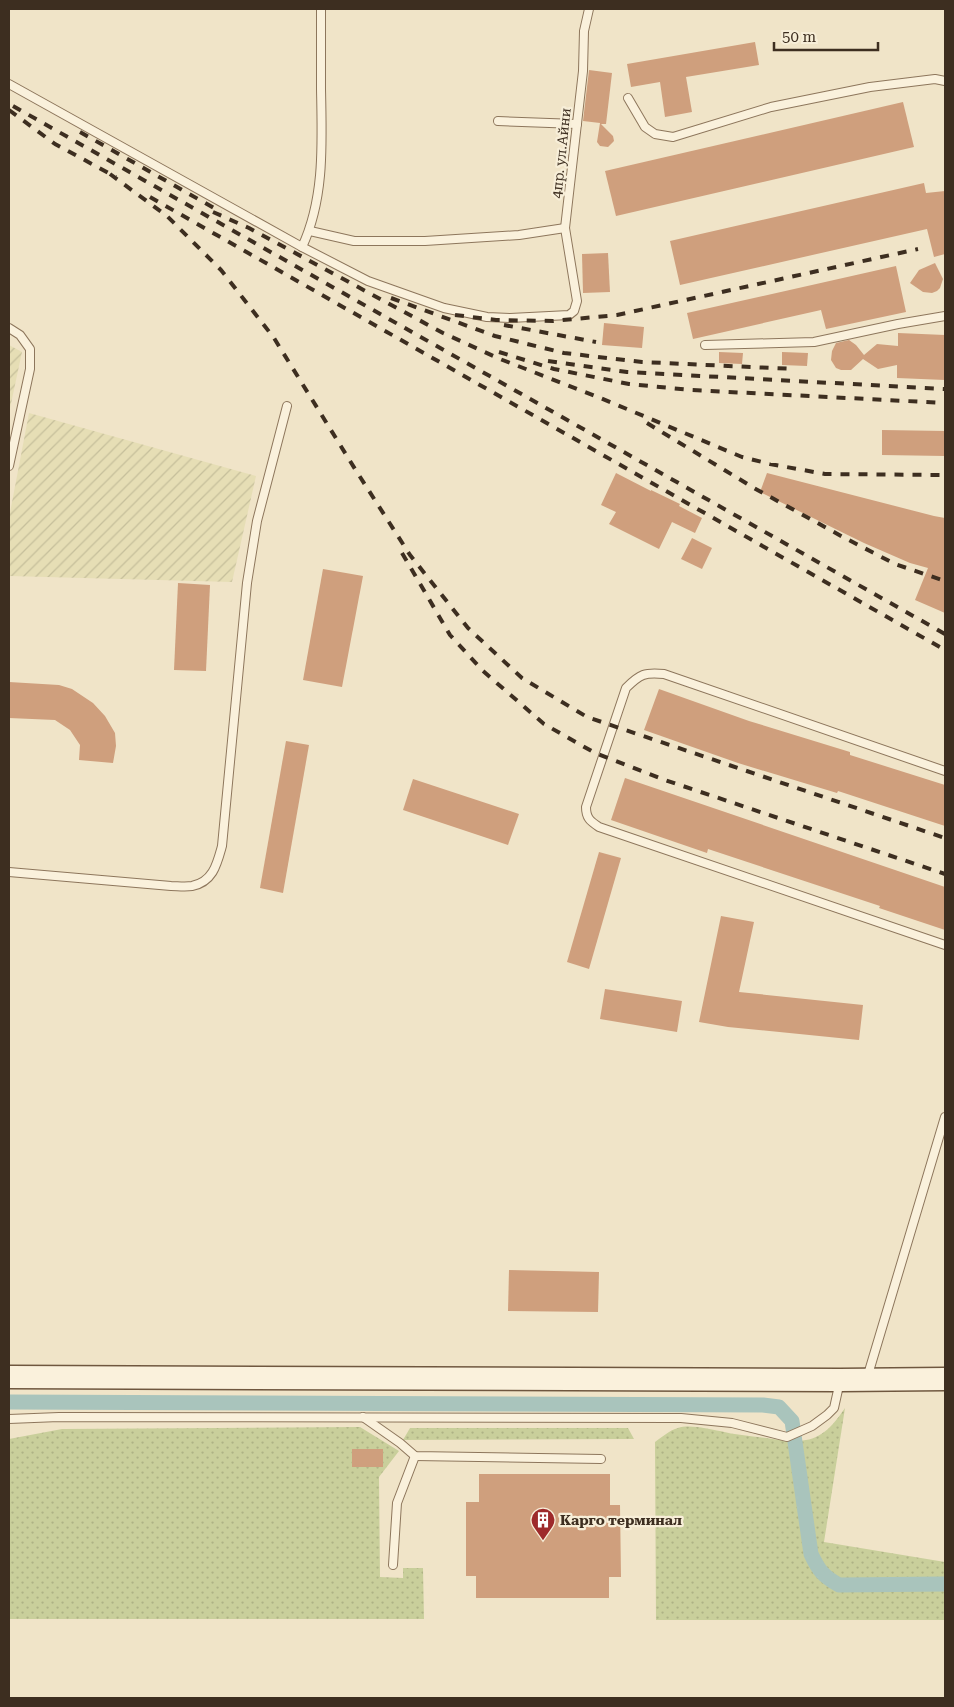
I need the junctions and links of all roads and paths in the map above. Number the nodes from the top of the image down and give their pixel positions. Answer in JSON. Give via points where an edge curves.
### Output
{"nodes":[{"id":1,"x":321,"y":9,"type":"edge"},
{"id":2,"x":589,"y":9,"type":"edge"},
{"id":3,"x":945,"y":81,"type":"edge"},
{"id":4,"x":9,"y":84,"type":"edge"},
{"id":5,"x":628,"y":98,"type":"dead end"},
{"id":6,"x":498,"y":121,"type":"dead end"},
{"id":7,"x":576,"y":124,"type":"junction"},
{"id":8,"x":566,"y":228,"type":"junction"},
{"id":9,"x":310,"y":231,"type":"junction"},
{"id":10,"x":302,"y":247,"type":"junction"},
{"id":11,"x":945,"y":316,"type":"edge"},
{"id":12,"x":9,"y":328,"type":"edge"},
{"id":13,"x":704,"y":345,"type":"dead end"},
{"id":14,"x":286,"y":406,"type":"dead end"},
{"id":15,"x":9,"y":466,"type":"edge"},
{"id":16,"x":945,"y":771,"type":"edge"},
{"id":17,"x":9,"y":872,"type":"edge"},
{"id":18,"x":945,"y":945,"type":"edge"},
{"id":19,"x":945,"y":1117,"type":"edge"},
{"id":20,"x":9,"y":1377,"type":"edge"},
{"id":21,"x":945,"y":1379,"type":"edge"},
{"id":22,"x":840,"y":1380,"type":"junction"},
{"id":23,"x":866,"y":1380,"type":"junction"},
{"id":24,"x":363,"y":1417,"type":"junction"},
{"id":25,"x":9,"y":1419,"type":"edge"},
{"id":26,"x":415,"y":1456,"type":"junction"},
{"id":27,"x":601,"y":1459,"type":"dead end"},
{"id":28,"x":393,"y":1565,"type":"dead end"}],
"edges":[{"from":1,"to":9,"type":"lane","via":[[323,155]]},
{"from":2,"to":7,"type":"lane","name":"4пр. ул.Айни"},
{"from":3,"to":5,"type":"lane","via":[[935,79],[870,87],[771,107],[673,137],[655,134],[645,127]]},
{"from":4,"to":10,"type":"lane"},
{"from":6,"to":7,"type":"lane"},
{"from":7,"to":8,"type":"lane","name":"4пр. ул.Айни"},
{"from":8,"to":9,"type":"lane","via":[[519,235],[425,241],[354,241]]},
{"from":8,"to":10,"type":"lane","name":"4пр. ул.Айни","via":[[577,301],[574,312],[569,315],[487,317],[444,308],[368,281]]},
{"from":9,"to":10,"type":"lane"},
{"from":11,"to":13,"type":"lane","via":[[814,342]]},
{"from":12,"to":15,"type":"lane","via":[[20,335],[30,349],[30,369]]},
{"from":14,"to":17,"type":"lane","via":[[258,521],[247,583],[222,846],[210,876],[192,886],[171,886]]},
{"from":16,"to":18,"type":"lane","via":[[664,674],[649,672],[637,677],[626,688],[586,807],[586,816],[599,827]]},
{"from":19,"to":23,"type":"lane"},
{"from":20,"to":22,"type":"street"},
{"from":21,"to":23,"type":"street"},
{"from":22,"to":23,"type":"street"},
{"from":22,"to":24,"type":"lane","via":[[834,1408],[812,1426],[787,1436],[732,1423],[682,1418]]},
{"from":24,"to":25,"type":"lane"},
{"from":24,"to":26,"type":"lane"},
{"from":26,"to":27,"type":"lane"},
{"from":26,"to":28,"type":"lane","via":[[398,1503]]}]}
